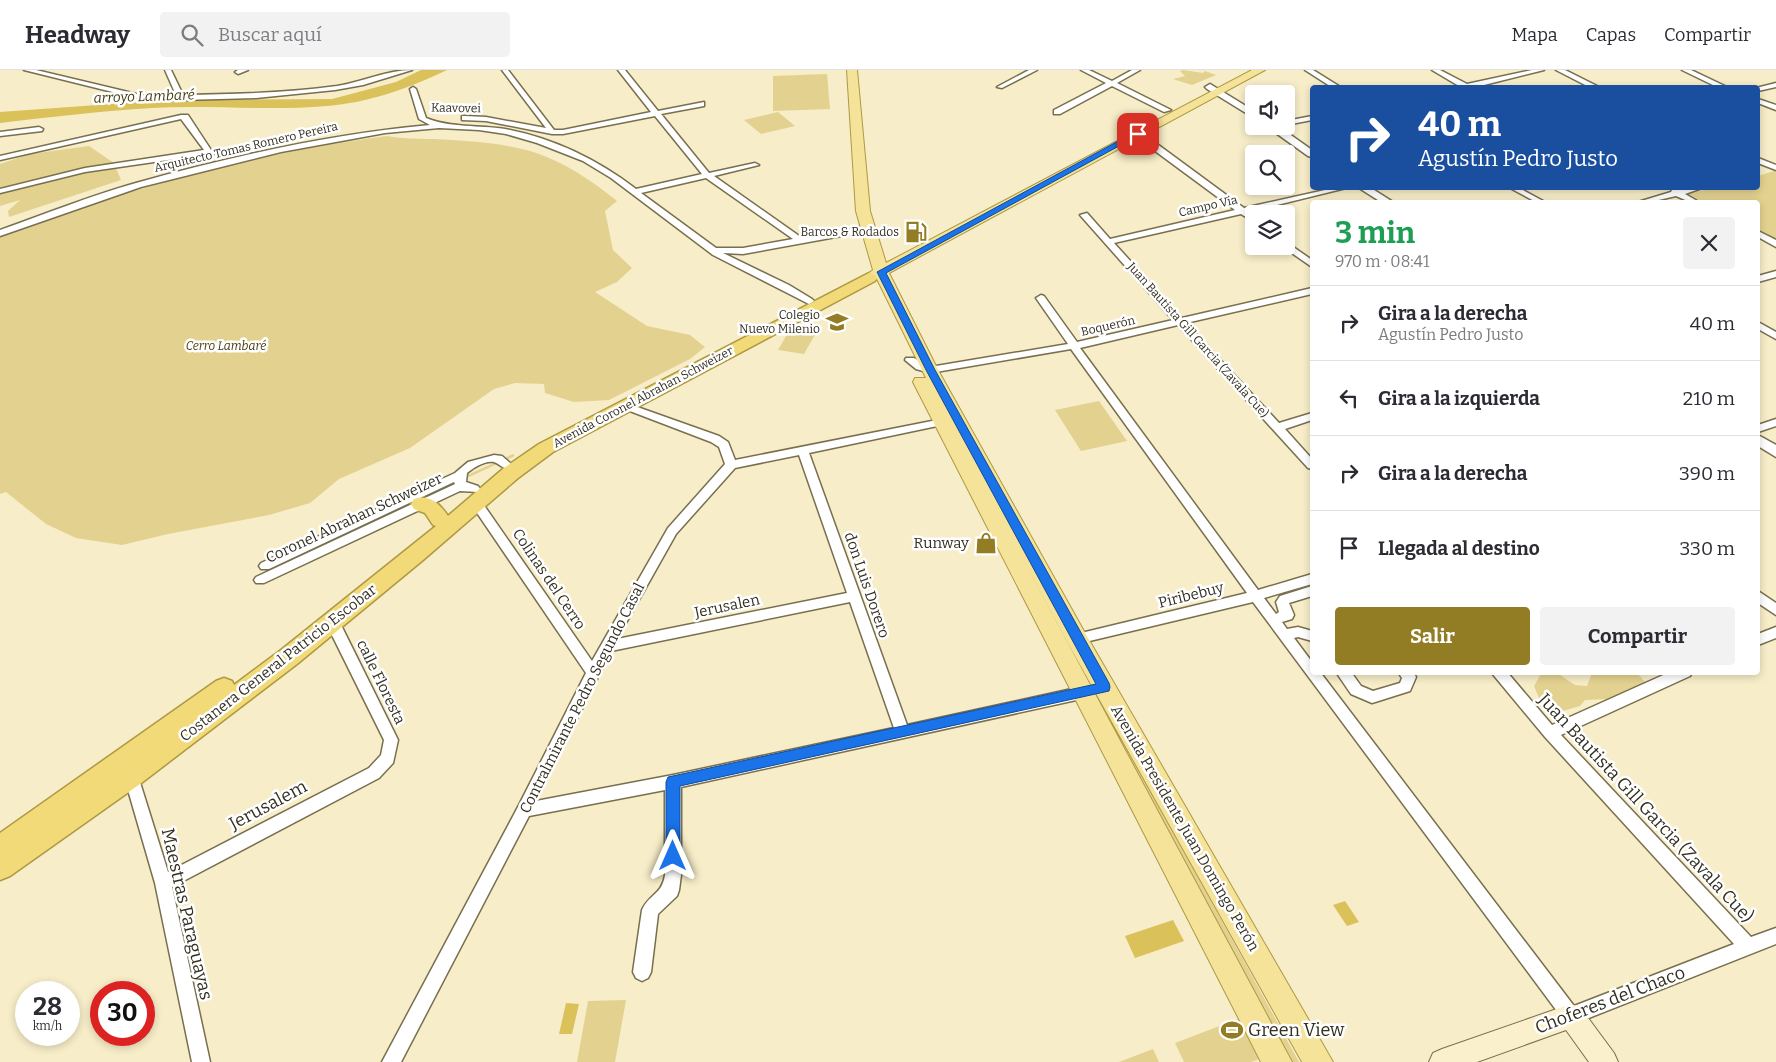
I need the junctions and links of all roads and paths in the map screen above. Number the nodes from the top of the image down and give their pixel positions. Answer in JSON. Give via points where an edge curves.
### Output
{"nodes":[{"id":1,"x":28,"y":70,"type":"edge"},
{"id":2,"x":168,"y":70,"type":"edge"},
{"id":3,"x":409,"y":70,"type":"edge"},
{"id":4,"x":505,"y":70,"type":"edge"},
{"id":5,"x":622,"y":70,"type":"edge"},
{"id":6,"x":839,"y":70,"type":"edge"},
{"id":7,"x":852,"y":70,"type":"edge"},
{"id":8,"x":1034,"y":70,"type":"edge"},
{"id":9,"x":1084,"y":70,"type":"edge"},
{"id":10,"x":1136,"y":70,"type":"edge"},
{"id":11,"x":1244,"y":70,"type":"edge"},
{"id":12,"x":1260,"y":70,"type":"edge"},
{"id":13,"x":1308,"y":70,"type":"edge"},
{"id":14,"x":1435,"y":70,"type":"edge"},
{"id":15,"x":1541,"y":70,"type":"edge"},
{"id":16,"x":1559,"y":70,"type":"edge"},
{"id":17,"x":1685,"y":70,"type":"edge"},
{"id":18,"x":1112,"y":83,"type":"junction"},
{"id":19,"x":1334,"y":85,"type":"edge"},
{"id":20,"x":1463,"y":85,"type":"edge"},
{"id":21,"x":1476,"y":85,"type":"edge"},
{"id":22,"x":1592,"y":85,"type":"edge"},
{"id":23,"x":1719,"y":85,"type":"edge"},
{"id":24,"x":1776,"y":85,"type":"edge"},
{"id":25,"x":1000,"y":87,"type":"dead end"},
{"id":26,"x":413,"y":89,"type":"dead end"},
{"id":27,"x":1214,"y":89,"type":"junction"},
{"id":28,"x":1760,"y":89,"type":"edge"},
{"id":29,"x":181,"y":98,"type":"junction"},
{"id":30,"x":1760,"y":101,"type":"edge"},
{"id":31,"x":701,"y":104,"type":"dead end"},
{"id":32,"x":1776,"y":108,"type":"edge"},
{"id":33,"x":1245,"y":109,"type":"edge"},
{"id":34,"x":1167,"y":110,"type":"junction"},
{"id":35,"x":1057,"y":112,"type":"dead end"},
{"id":36,"x":655,"y":113,"type":"junction"},
{"id":37,"x":424,"y":118,"type":"junction"},
{"id":38,"x":1310,"y":118,"type":"edge"},
{"id":39,"x":1295,"y":121,"type":"edge"},
{"id":40,"x":440,"y":126,"type":"junction"},
{"id":41,"x":39,"y":128,"type":"dead end"},
{"id":42,"x":1134,"y":131,"type":"junction"},
{"id":43,"x":552,"y":132,"type":"junction"},
{"id":44,"x":0,"y":134,"type":"edge"},
{"id":45,"x":1284,"y":135,"type":"edge"},
{"id":46,"x":540,"y":141,"type":"junction"},
{"id":47,"x":209,"y":152,"type":"junction"},
{"id":48,"x":1310,"y":153,"type":"edge"},
{"id":49,"x":0,"y":158,"type":"edge"},
{"id":50,"x":1760,"y":161,"type":"edge"},
{"id":51,"x":755,"y":165,"type":"dead end"},
{"id":52,"x":1775,"y":167,"type":"edge"},
{"id":53,"x":1760,"y":171,"type":"edge"},
{"id":54,"x":854,"y":174,"type":"junction"},
{"id":55,"x":708,"y":175,"type":"junction"},
{"id":56,"x":0,"y":190,"type":"edge"},
{"id":57,"x":1333,"y":190,"type":"edge"},
{"id":58,"x":1367,"y":190,"type":"edge"},
{"id":59,"x":1518,"y":190,"type":"edge"},
{"id":60,"x":1669,"y":190,"type":"edge"},
{"id":61,"x":1689,"y":190,"type":"edge"},
{"id":62,"x":634,"y":192,"type":"junction"},
{"id":63,"x":1676,"y":193,"type":"junction"},
{"id":64,"x":1385,"y":200,"type":"edge"},
{"id":65,"x":1536,"y":200,"type":"edge"},
{"id":66,"x":1650,"y":200,"type":"edge"},
{"id":67,"x":1691,"y":200,"type":"edge"},
{"id":68,"x":1242,"y":211,"type":"junction"},
{"id":69,"x":1245,"y":213,"type":"edge"},
{"id":70,"x":1084,"y":215,"type":"dead end"},
{"id":71,"x":862,"y":230,"type":"junction"},
{"id":72,"x":0,"y":232,"type":"edge"},
{"id":73,"x":1760,"y":235,"type":"edge"},
{"id":74,"x":801,"y":241,"type":"junction"},
{"id":75,"x":1109,"y":242,"type":"junction"},
{"id":76,"x":1776,"y":244,"type":"edge"},
{"id":77,"x":875,"y":248,"type":"junction"},
{"id":78,"x":712,"y":249,"type":"junction"},
{"id":79,"x":907,"y":249,"type":"junction"},
{"id":80,"x":1295,"y":251,"type":"edge"},
{"id":81,"x":1310,"y":262,"type":"edge"},
{"id":82,"x":874,"y":271,"type":"junction"},
{"id":83,"x":1776,"y":274,"type":"edge"},
{"id":84,"x":1760,"y":278,"type":"edge"},
{"id":85,"x":1310,"y":291,"type":"edge"},
{"id":86,"x":1041,"y":298,"type":"dead end"},
{"id":87,"x":809,"y":301,"type":"junction"},
{"id":88,"x":1182,"y":322,"type":"junction"},
{"id":89,"x":1760,"y":327,"type":"edge"},
{"id":90,"x":1776,"y":336,"type":"edge"},
{"id":91,"x":1074,"y":346,"type":"junction"},
{"id":92,"x":910,"y":360,"type":"junction"},
{"id":93,"x":930,"y":370,"type":"junction"},
{"id":94,"x":626,"y":406,"type":"junction"},
{"id":95,"x":1310,"y":417,"type":"edge"},
{"id":96,"x":942,"y":422,"type":"junction"},
{"id":97,"x":1776,"y":422,"type":"edge"},
{"id":98,"x":1278,"y":427,"type":"junction"},
{"id":99,"x":1760,"y":428,"type":"edge"},
{"id":100,"x":1760,"y":441,"type":"edge"},
{"id":101,"x":544,"y":443,"type":"junction"},
{"id":102,"x":802,"y":449,"type":"junction"},
{"id":103,"x":1776,"y":452,"type":"edge"},
{"id":104,"x":1310,"y":463,"type":"edge"},
{"id":105,"x":731,"y":465,"type":"junction"},
{"id":106,"x":500,"y":472,"type":"junction"},
{"id":107,"x":468,"y":488,"type":"junction"},
{"id":108,"x":421,"y":504,"type":"junction"},
{"id":109,"x":440,"y":520,"type":"junction"},
{"id":110,"x":416,"y":555,"type":"junction"},
{"id":111,"x":265,"y":566,"type":"dead end"},
{"id":112,"x":260,"y":580,"type":"dead end"},
{"id":113,"x":1310,"y":580,"type":"edge"},
{"id":114,"x":1310,"y":592,"type":"edge"},
{"id":115,"x":854,"y":596,"type":"junction"},
{"id":116,"x":1255,"y":596,"type":"junction"},
{"id":117,"x":1760,"y":598,"type":"edge"},
{"id":118,"x":1776,"y":610,"type":"edge"},
{"id":119,"x":1287,"y":615,"type":"junction"},
{"id":120,"x":1273,"y":620,"type":"junction"},
{"id":121,"x":333,"y":622,"type":"junction"},
{"id":122,"x":1776,"y":632,"type":"edge"},
{"id":123,"x":1307,"y":634,"type":"edge"},
{"id":124,"x":1284,"y":635,"type":"junction"},
{"id":125,"x":1077,"y":639,"type":"junction"},
{"id":126,"x":1760,"y":639,"type":"edge"},
{"id":127,"x":606,"y":647,"type":"junction"},
{"id":128,"x":1310,"y":670,"type":"edge"},
{"id":129,"x":593,"y":673,"type":"junction"},
{"id":130,"x":1314,"y":675,"type":"edge"},
{"id":131,"x":1345,"y":675,"type":"edge"},
{"id":132,"x":1407,"y":675,"type":"edge"},
{"id":133,"x":1501,"y":675,"type":"edge"},
{"id":134,"x":1678,"y":675,"type":"edge"},
{"id":135,"x":1104,"y":687,"type":"junction"},
{"id":136,"x":1082,"y":693,"type":"junction"},
{"id":137,"x":902,"y":731,"type":"junction"},
{"id":138,"x":1550,"y":732,"type":"junction"},
{"id":139,"x":388,"y":758,"type":"joint"},
{"id":140,"x":131,"y":776,"type":"junction"},
{"id":141,"x":673,"y":782,"type":"junction"},
{"id":142,"x":524,"y":810,"type":"junction"},
{"id":143,"x":0,"y":850,"type":"edge"},
{"id":144,"x":0,"y":867,"type":"edge"},
{"id":145,"x":163,"y":883,"type":"junction"},
{"id":146,"x":1776,"y":936,"type":"edge"},
{"id":147,"x":1748,"y":946,"type":"junction"},
{"id":148,"x":642,"y":972,"type":"dead end"},
{"id":149,"x":1571,"y":1016,"type":"junction"},
{"id":150,"x":392,"y":1060,"type":"edge"},
{"id":151,"x":200,"y":1062,"type":"edge"},
{"id":152,"x":1277,"y":1062,"type":"edge"},
{"id":153,"x":1318,"y":1062,"type":"edge"},
{"id":154,"x":1442,"y":1062,"type":"edge"},
{"id":155,"x":1605,"y":1062,"type":"edge"}],
"edges":[{"from":1,"to":29,"type":"street","via":[[138,98]]},
{"from":2,"to":29,"type":"street"},
{"from":3,"to":29,"type":"street","via":[[334,88],[256,96]]},
{"from":4,"to":43,"type":"street"},
{"from":5,"to":36,"type":"street"},
{"from":6,"to":54,"type":"main road","name":"Avenida Presidente Juan Domingo Perón"},
{"from":7,"to":54,"type":"main road","name":"Avenida Presidente Juan Domingo Perón"},
{"from":8,"to":25,"type":"street"},
{"from":9,"to":18,"type":"street"},
{"from":10,"to":18,"type":"street"},
{"from":11,"to":27,"type":"main road"},
{"from":12,"to":27,"type":"main road"},
{"from":13,"to":19,"type":"street"},
{"from":14,"to":20,"type":"street"},
{"from":15,"to":21,"type":"street"},
{"from":16,"to":22,"type":"street"},
{"from":17,"to":23,"type":"street"},
{"from":18,"to":34,"type":"street"},
{"from":18,"to":35,"type":"street"},
{"from":24,"to":28,"type":"street"},
{"from":26,"to":37,"type":"street"},
{"from":27,"to":33,"type":"street"},
{"from":27,"to":34,"type":"main road","name":"Avenida Coronel Abrahan Schweizer"},
{"from":27,"to":42,"type":"main road"},
{"from":30,"to":32,"type":"street"},
{"from":31,"to":36,"type":"street","name":"Kaavovei"},
{"from":34,"to":42,"type":"main road","name":"Avenida Coronel Abrahan Schweizer"},
{"from":36,"to":43,"type":"street","name":"Kaavovei","via":[[578,130]]},
{"from":36,"to":55,"type":"street"},
{"from":37,"to":40,"type":"street"},
{"from":37,"to":43,"type":"street","name":"Kaavovei","via":[[486,119]]},
{"from":37,"to":47,"type":"street","name":"Kaavovei","via":[[256,149]]},
{"from":38,"to":39,"type":"street"},
{"from":40,"to":46,"type":"street","name":"Arquitecto Tomas Romero Pereira","via":[[488,129]]},
{"from":40,"to":72,"type":"street","name":"Arquitecto Tomas Romero Pereira","via":[[385,131],[255,156],[116,192]]},
{"from":41,"to":44,"type":"street"},
{"from":42,"to":68,"type":"street"},
{"from":42,"to":79,"type":"main road","name":"Avenida Coronel Abrahan Schweizer"},
{"from":42,"to":82,"type":"main road","name":"Avenida Coronel Abrahan Schweizer"},
{"from":43,"to":46,"type":"street"},
{"from":45,"to":48,"type":"street"},
{"from":46,"to":62,"type":"street","name":"Arquitecto Tomas Romero Pereira","via":[[593,162]]},
{"from":47,"to":49,"type":"street","via":[[185,117],[181,116]]},
{"from":47,"to":56,"type":"street","name":"Kaavovei","via":[[85,170]]},
{"from":50,"to":52,"type":"street"},
{"from":51,"to":55,"type":"street"},
{"from":52,"to":53,"type":"street"},
{"from":54,"to":71,"type":"main road","name":"Avenida Presidente Juan Domingo Perón","via":[[851,212]]},
{"from":55,"to":62,"type":"street"},
{"from":55,"to":74,"type":"street"},
{"from":57,"to":68,"type":"street","name":"Campo Vía"},
{"from":58,"to":64,"type":"street"},
{"from":59,"to":65,"type":"street"},
{"from":60,"to":63,"type":"street"},
{"from":61,"to":63,"type":"street"},
{"from":62,"to":78,"type":"street","name":"Arquitecto Tomas Romero Pereira"},
{"from":63,"to":66,"type":"street"},
{"from":63,"to":67,"type":"street"},
{"from":68,"to":69,"type":"street"},
{"from":68,"to":75,"type":"street","name":"Campo Vía"},
{"from":70,"to":75,"type":"street","name":"Juan Bautista Gill Garcia (Zavala Cue)"},
{"from":71,"to":74,"type":"street"},
{"from":71,"to":77,"type":"main road","name":"Avenida Presidente Juan Domingo Perón"},
{"from":71,"to":82,"type":"main road","name":"Avenida Presidente Juan Domingo Perón"},
{"from":73,"to":76,"type":"street"},
{"from":74,"to":78,"type":"street","via":[[743,251]]},
{"from":75,"to":88,"type":"street","name":"Juan Bautista Gill Garcia (Zavala Cue)"},
{"from":77,"to":79,"type":"main road","via":[[889,252]]},
{"from":77,"to":82,"type":"main road","name":"Avenida Presidente Juan Domingo Perón"},
{"from":78,"to":87,"type":"street","name":"Arquitecto Tomas Romero Pereira"},
{"from":79,"to":82,"type":"main road","name":"Avenida Coronel Abrahan Schweizer"},
{"from":80,"to":81,"type":"street"},
{"from":82,"to":87,"type":"highway","name":"Avenida Coronel Abrahan Schweizer"},
{"from":82,"to":92,"type":"main road","name":"Avenida Presidente Juan Domingo Perón"},
{"from":82,"to":93,"type":"main road","name":"Avenida Presidente Juan Domingo Perón"},
{"from":82,"to":94,"type":"highway","name":"Avenida Coronel Abrahan Schweizer"},
{"from":83,"to":84,"type":"street"},
{"from":85,"to":88,"type":"street","name":"Boquerón"},
{"from":86,"to":91,"type":"street"},
{"from":87,"to":101,"type":"highway","name":"Avenida Coronel Abrahan Schweizer"},
{"from":88,"to":91,"type":"street","name":"Boquerón"},
{"from":88,"to":98,"type":"street","name":"Juan Bautista Gill Garcia (Zavala Cue)"},
{"from":89,"to":90,"type":"street"},
{"from":91,"to":93,"type":"street","name":"Boquerón"},
{"from":91,"to":116,"type":"street"},
{"from":92,"to":93,"type":"street"},
{"from":92,"to":96,"type":"main road","name":"Avenida Presidente Juan Domingo Perón"},
{"from":93,"to":125,"type":"main road","name":"Avenida Presidente Juan Domingo Perón"},
{"from":94,"to":101,"type":"highway","name":"Avenida Coronel Abrahan Schweizer"},
{"from":94,"to":105,"type":"street","via":[[715,439],[724,445]]},
{"from":95,"to":98,"type":"street"},
{"from":96,"to":102,"type":"street"},
{"from":96,"to":136,"type":"main road","name":"Avenida Presidente Juan Domingo Perón"},
{"from":97,"to":99,"type":"street"},
{"from":98,"to":104,"type":"street","name":"Juan Bautista Gill Garcia (Zavala Cue)"},
{"from":100,"to":103,"type":"street"},
{"from":101,"to":106,"type":"highway","name":"Costanera General Patricio Escobar"},
{"from":101,"to":107,"type":"highway","name":"Costanera General Patricio Escobar","via":[[511,473]]},
{"from":102,"to":105,"type":"street"},
{"from":102,"to":115,"type":"street","name":"don Luis Dorero"},
{"from":105,"to":127,"type":"street","name":"Contralmirante Pedro Segundo Casal","via":[[672,530]]},
{"from":106,"to":107,"type":"highway","name":"Costanera General Patricio Escobar"},
{"from":106,"to":110,"type":"highway","via":[[426,540]]},
{"from":107,"to":108,"type":"street","name":"Coronel Abrahan Schweizer"},
{"from":107,"to":109,"type":"highway","name":"Costanera General Patricio Escobar"},
{"from":107,"to":110,"type":"highway","name":"Costanera General Patricio Escobar"},
{"from":107,"to":111,"type":"street","name":"Coronel Abrahan Schweizer"},
{"from":107,"to":129,"type":"street","name":"Colinas del Cerro"},
{"from":108,"to":109,"type":"highway","via":[[432,508]]},
{"from":108,"to":112,"type":"street","name":"Coronel Abrahan Schweizer"},
{"from":109,"to":143,"type":"highway","name":"Costanera General Patricio Escobar","via":[[301,631]]},
{"from":110,"to":121,"type":"highway","name":"Costanera General Patricio Escobar"},
{"from":113,"to":116,"type":"street","name":"Piribebuy"},
{"from":114,"to":119,"type":"street","via":[[1282,602]]},
{"from":115,"to":127,"type":"street","name":"Jerusalen"},
{"from":115,"to":137,"type":"street","name":"don Luis Dorero"},
{"from":116,"to":120,"type":"street"},
{"from":116,"to":125,"type":"street","name":"Piribebuy"},
{"from":117,"to":118,"type":"street"},
{"from":119,"to":120,"type":"street"},
{"from":119,"to":123,"type":"street"},
{"from":120,"to":124,"type":"street"},
{"from":121,"to":139,"type":"street","name":"calle Floresta","via":[[391,740]]},
{"from":121,"to":140,"type":"highway","name":"Costanera General Patricio Escobar"},
{"from":122,"to":126,"type":"street"},
{"from":123,"to":124,"type":"street"},
{"from":124,"to":128,"type":"street"},
{"from":125,"to":135,"type":"main road","name":"Avenida Presidente Juan Domingo Perón"},
{"from":127,"to":129,"type":"street","name":"Contralmirante Pedro Segundo Casal"},
{"from":129,"to":142,"type":"street","name":"Contralmirante Pedro Segundo Casal"},
{"from":130,"to":149,"type":"street"},
{"from":131,"to":132,"type":"street","via":[[1356,690],[1372,697],[1405,687]]},
{"from":133,"to":138,"type":"street","name":"Juan Bautista Gill Garcia (Zavala Cue)"},
{"from":134,"to":138,"type":"street"},
{"from":135,"to":136,"type":"street"},
{"from":135,"to":153,"type":"main road","name":"Avenida Presidente Juan Domingo Perón"},
{"from":136,"to":137,"type":"street"},
{"from":136,"to":152,"type":"main road","name":"Avenida Presidente Juan Domingo Perón"},
{"from":137,"to":141,"type":"street"},
{"from":138,"to":147,"type":"street","name":"Juan Bautista Gill Garcia (Zavala Cue)"},
{"from":139,"to":145,"type":"street","name":"Jerusalem","via":[[374,772]]},
{"from":140,"to":144,"type":"highway","name":"Costanera General Patricio Escobar"},
{"from":140,"to":145,"type":"street","name":"Maestras Paraguayas"},
{"from":141,"to":142,"type":"street"},
{"from":141,"to":148,"type":"street","via":[[671,890],[650,910]]},
{"from":142,"to":150,"type":"street","name":"Contralmirante Pedro Segundo Casal"},
{"from":145,"to":151,"type":"street","name":"Maestras Paraguayas"},
{"from":146,"to":147,"type":"street","name":"Choferes del Chaco"},
{"from":147,"to":149,"type":"street","name":"Choferes del Chaco"},
{"from":149,"to":154,"type":"main road","name":"Choferes del Chaco"},
{"from":149,"to":155,"type":"main road"}]}
